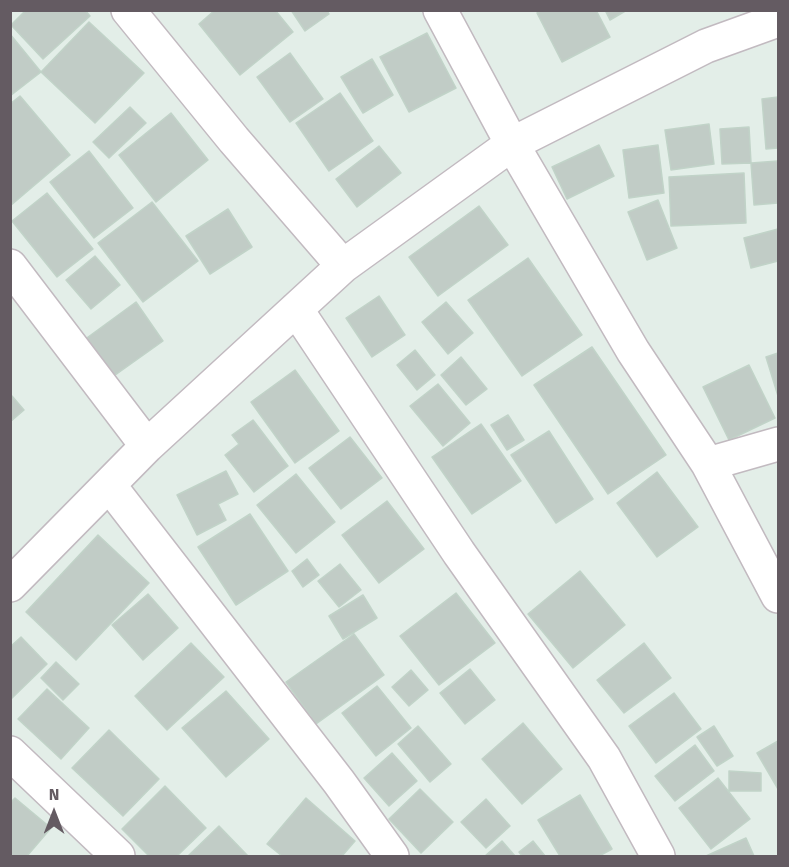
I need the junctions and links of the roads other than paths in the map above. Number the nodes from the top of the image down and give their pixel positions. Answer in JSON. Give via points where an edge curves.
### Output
{"nodes":[{"id":1,"x":128,"y":10,"type":"edge"},
{"id":2,"x":440,"y":10,"type":"edge"},
{"id":3,"x":778,"y":20,"type":"edge"},
{"id":4,"x":512,"y":144,"type":"junction"},
{"id":5,"x":10,"y":266,"type":"edge"},
{"id":6,"x":343,"y":266,"type":"junction"},
{"id":7,"x":296,"y":309,"type":"junction"},
{"id":8,"x":778,"y":444,"type":"edge"},
{"id":9,"x":147,"y":446,"type":"junction"},
{"id":10,"x":708,"y":465,"type":"junction"},
{"id":11,"x":109,"y":485,"type":"junction"},
{"id":12,"x":10,"y":585,"type":"edge"},
{"id":13,"x":778,"y":596,"type":"edge"},
{"id":14,"x":10,"y":753,"type":"edge"},
{"id":15,"x":118,"y":856,"type":"edge"},
{"id":16,"x":392,"y":856,"type":"edge"},
{"id":17,"x":658,"y":856,"type":"edge"}],
"edges":[{"from":1,"to":6,"type":"street"},
{"from":2,"to":4,"type":"street"},
{"from":3,"to":4,"type":"street","via":[[706,46]]},
{"from":4,"to":6,"type":"street"},
{"from":4,"to":10,"type":"street","via":[[633,351]]},
{"from":5,"to":9,"type":"street"},
{"from":6,"to":7,"type":"street"},
{"from":7,"to":9,"type":"street"},
{"from":7,"to":17,"type":"street","via":[[459,553],[604,758]]},
{"from":8,"to":10,"type":"street"},
{"from":9,"to":11,"type":"street"},
{"from":10,"to":13,"type":"street"},
{"from":11,"to":12,"type":"street"},
{"from":11,"to":16,"type":"street"},
{"from":14,"to":15,"type":"street"}]}
